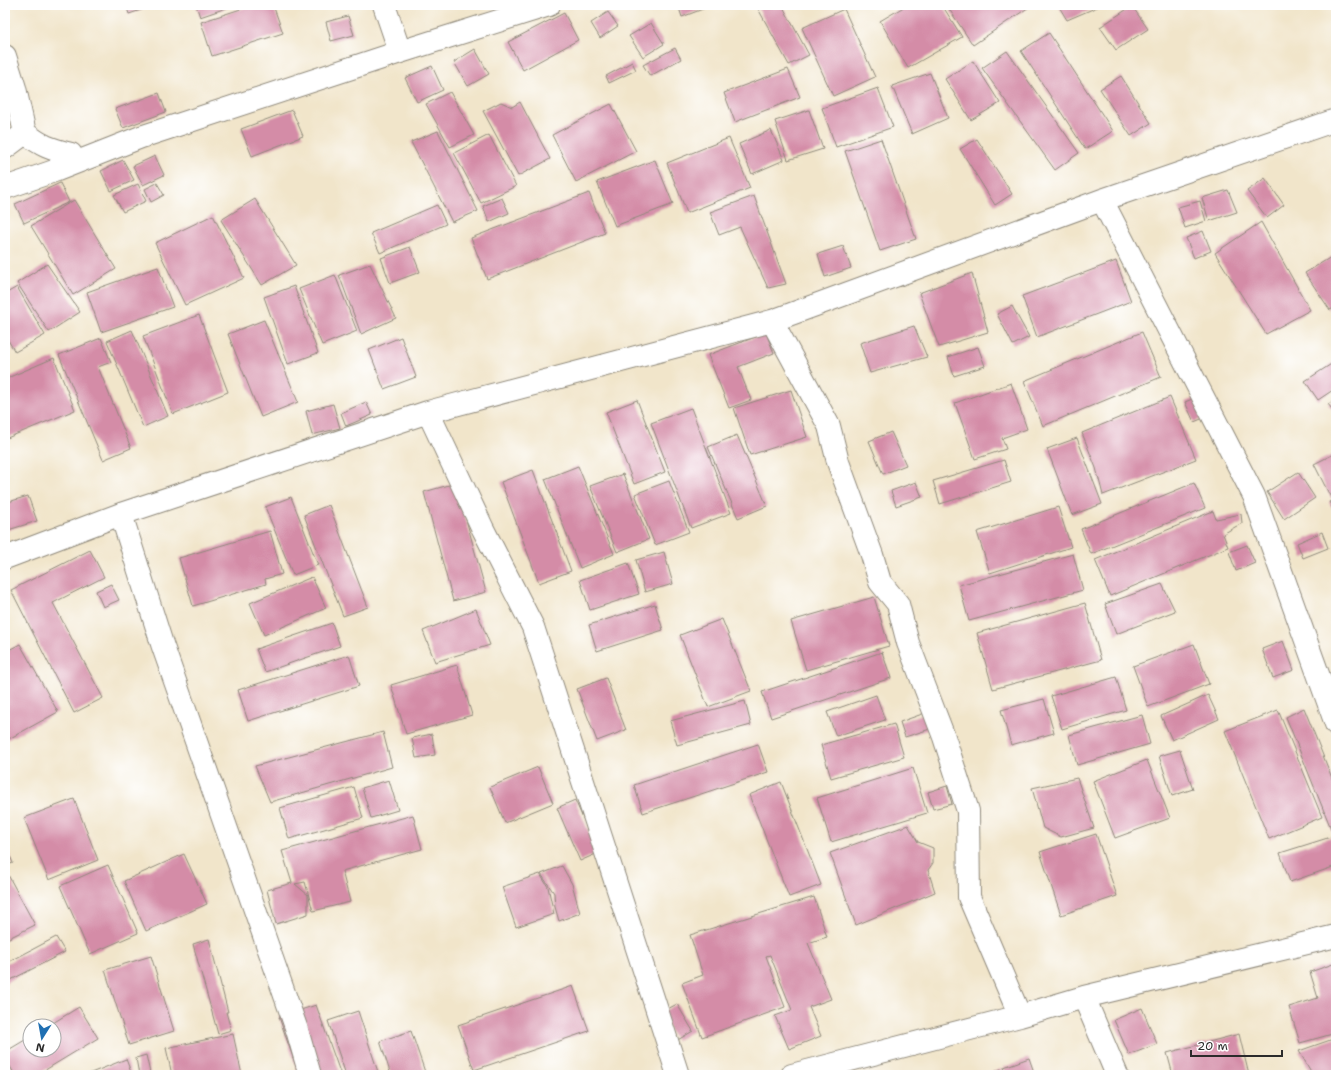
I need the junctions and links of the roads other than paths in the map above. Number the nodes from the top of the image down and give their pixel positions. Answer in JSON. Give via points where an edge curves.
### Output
{"nodes":[{"id":1,"x":384,"y":5,"type":"edge"},
{"id":2,"x":549,"y":5,"type":"edge"},
{"id":3,"x":400,"y":52,"type":"junction"},
{"id":4,"x":5,"y":56,"type":"edge"},
{"id":5,"x":1336,"y":120,"type":"edge"},
{"id":6,"x":25,"y":133,"type":"junction"},
{"id":7,"x":5,"y":148,"type":"edge"},
{"id":8,"x":57,"y":170,"type":"junction"},
{"id":9,"x":5,"y":188,"type":"edge"},
{"id":10,"x":1102,"y":200,"type":"junction"},
{"id":11,"x":772,"y":321,"type":"junction"},
{"id":12,"x":428,"y":412,"type":"junction"},
{"id":13,"x":121,"y":514,"type":"junction"},
{"id":14,"x":5,"y":558,"type":"edge"},
{"id":15,"x":1336,"y":724,"type":"edge"},
{"id":16,"x":1336,"y":936,"type":"edge"},
{"id":17,"x":1084,"y":997,"type":"junction"},
{"id":18,"x":1020,"y":1016,"type":"junction"},
{"id":19,"x":310,"y":1075,"type":"edge"},
{"id":20,"x":678,"y":1075,"type":"edge"},
{"id":21,"x":792,"y":1075,"type":"edge"},
{"id":22,"x":1117,"y":1075,"type":"edge"}],
"edges":[{"from":1,"to":3,"type":"street"},
{"from":2,"to":3,"type":"street"},
{"from":3,"to":8,"type":"street","via":[[141,137]]},
{"from":4,"to":6,"type":"street"},
{"from":5,"to":10,"type":"street"},
{"from":6,"to":7,"type":"street"},
{"from":6,"to":8,"type":"street","via":[[51,150],[71,154]]},
{"from":8,"to":9,"type":"street"},
{"from":10,"to":11,"type":"street"},
{"from":10,"to":15,"type":"street","via":[[1254,496]]},
{"from":11,"to":12,"type":"street"},
{"from":11,"to":18,"type":"street","via":[[829,426],[838,462],[880,582],[898,604],[908,643],[944,737],[968,811],[969,897]]},
{"from":12,"to":13,"type":"street"},
{"from":12,"to":20,"type":"street","via":[[533,627]]},
{"from":13,"to":14,"type":"street"},
{"from":13,"to":19,"type":"street","via":[[162,644],[297,1030]]},
{"from":16,"to":17,"type":"street"},
{"from":17,"to":18,"type":"street"},
{"from":17,"to":22,"type":"street"},
{"from":18,"to":21,"type":"street"}]}
